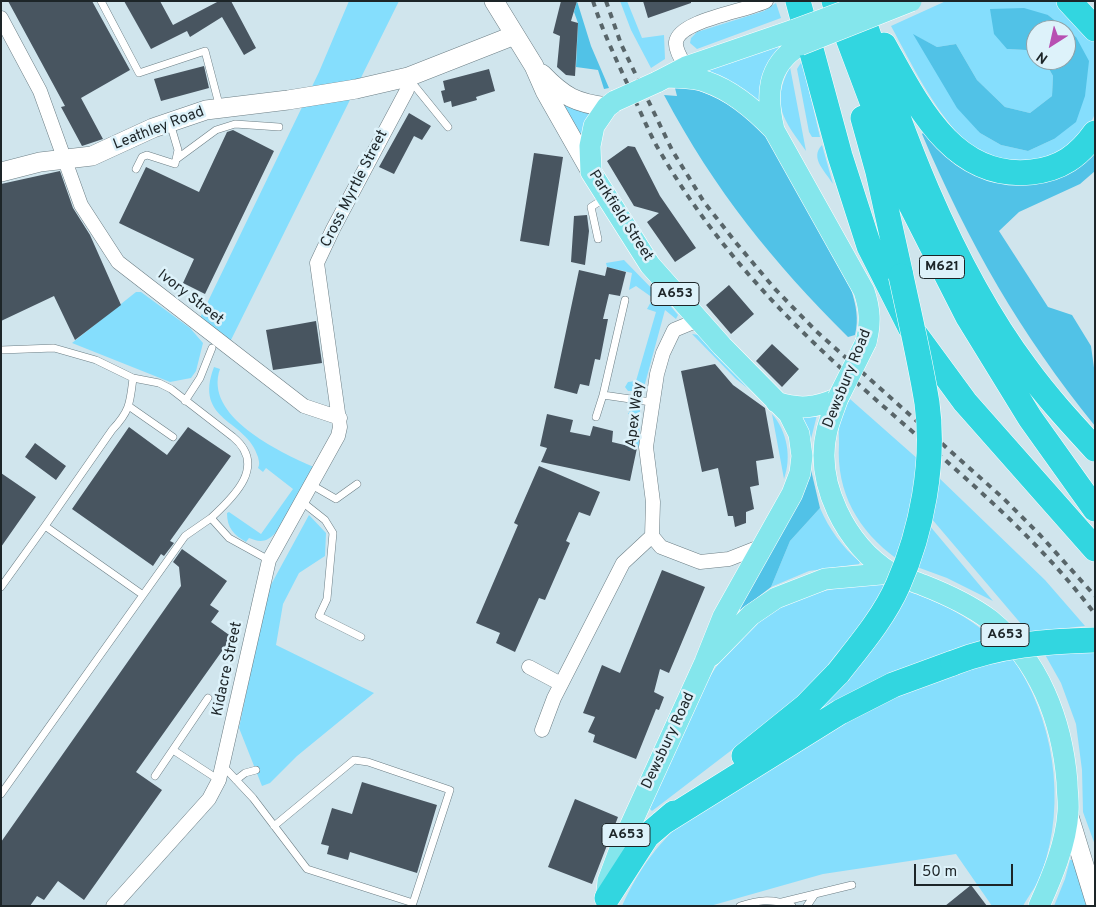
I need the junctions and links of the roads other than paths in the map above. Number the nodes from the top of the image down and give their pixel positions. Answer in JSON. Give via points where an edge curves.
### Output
{"nodes":[{"id":1,"x":101,"y":1,"type":"edge"},
{"id":2,"x":494,"y":1,"type":"edge"},
{"id":3,"x":766,"y":1,"type":"edge"},
{"id":4,"x":798,"y":1,"type":"edge"},
{"id":5,"x":828,"y":1,"type":"edge"},
{"id":6,"x":834,"y":1,"type":"edge"},
{"id":7,"x":858,"y":1,"type":"edge"},
{"id":8,"x":873,"y":1,"type":"edge"},
{"id":9,"x":911,"y":1,"type":"edge"},
{"id":10,"x":1069,"y":1,"type":"edge"},
{"id":11,"x":1,"y":18,"type":"edge"},
{"id":12,"x":1095,"y":29,"type":"edge"},
{"id":13,"x":515,"y":36,"type":"junction"},
{"id":14,"x":797,"y":38,"type":"junction"},
{"id":15,"x":534,"y":66,"type":"junction"},
{"id":16,"x":670,"y":75,"type":"junction"},
{"id":17,"x":408,"y":77,"type":"junction"},
{"id":18,"x":611,"y":104,"type":"junction"},
{"id":19,"x":220,"y":108,"type":"junction"},
{"id":20,"x":170,"y":122,"type":"junction"},
{"id":21,"x":279,"y":127,"type":"dead end"},
{"id":22,"x":448,"y":127,"type":"dead end"},
{"id":23,"x":774,"y":130,"type":"junction"},
{"id":24,"x":1095,"y":133,"type":"edge"},
{"id":25,"x":178,"y":158,"type":"junction"},
{"id":26,"x":65,"y":160,"type":"junction"},
{"id":27,"x":136,"y":169,"type":"dead end"},
{"id":28,"x":1,"y":172,"type":"edge"},
{"id":29,"x":591,"y":172,"type":"junction"},
{"id":30,"x":606,"y":196,"type":"junction"},
{"id":31,"x":598,"y":239,"type":"dead end"},
{"id":32,"x":625,"y":300,"type":"dead end"},
{"id":33,"x":702,"y":324,"type":"junction"},
{"id":34,"x":212,"y":348,"type":"dead end"},
{"id":35,"x":1,"y":350,"type":"edge"},
{"id":36,"x":133,"y":378,"type":"junction"},
{"id":37,"x":603,"y":395,"type":"junction"},
{"id":38,"x":838,"y":398,"type":"junction"},
{"id":39,"x":185,"y":401,"type":"junction"},
{"id":40,"x":651,"y":402,"type":"junction"},
{"id":41,"x":776,"y":402,"type":"junction"},
{"id":42,"x":130,"y":406,"type":"junction"},
{"id":43,"x":596,"y":417,"type":"dead end"},
{"id":44,"x":340,"y":418,"type":"junction"},
{"id":45,"x":173,"y":437,"type":"dead end"},
{"id":46,"x":1095,"y":449,"type":"edge"},
{"id":47,"x":800,"y":473,"type":"joint"},
{"id":48,"x":310,"y":484,"type":"junction"},
{"id":49,"x":357,"y":484,"type":"dead end"},
{"id":50,"x":301,"y":501,"type":"junction"},
{"id":51,"x":1095,"y":509,"type":"edge"},
{"id":52,"x":212,"y":518,"type":"junction"},
{"id":53,"x":45,"y":526,"type":"junction"},
{"id":54,"x":652,"y":536,"type":"junction"},
{"id":55,"x":764,"y":545,"type":"junction"},
{"id":56,"x":1095,"y":549,"type":"edge"},
{"id":57,"x":269,"y":560,"type":"junction"},
{"id":58,"x":892,"y":573,"type":"junction"},
{"id":59,"x":1,"y":587,"type":"edge"},
{"id":60,"x":143,"y":596,"type":"junction"},
{"id":61,"x":361,"y":637,"type":"dead end"},
{"id":62,"x":1095,"y":640,"type":"edge"},
{"id":63,"x":705,"y":662,"type":"junction"},
{"id":64,"x":529,"y":667,"type":"dead end"},
{"id":65,"x":561,"y":684,"type":"junction"},
{"id":66,"x":208,"y":698,"type":"dead end"},
{"id":67,"x":542,"y":730,"type":"dead end"},
{"id":68,"x":173,"y":750,"type":"junction"},
{"id":69,"x":224,"y":767,"type":"junction"},
{"id":70,"x":256,"y":770,"type":"dead end"},
{"id":71,"x":155,"y":776,"type":"dead end"},
{"id":72,"x":219,"y":780,"type":"junction"},
{"id":73,"x":236,"y":780,"type":"junction"},
{"id":74,"x":1,"y":794,"type":"edge"},
{"id":75,"x":1068,"y":813,"type":"junction"},
{"id":76,"x":662,"y":823,"type":"junction"},
{"id":77,"x":274,"y":826,"type":"junction"},
{"id":78,"x":852,"y":885,"type":"dead end"},
{"id":79,"x":815,"y":894,"type":"junction"},
{"id":80,"x":1095,"y":901,"type":"edge"},
{"id":81,"x":605,"y":902,"type":"edge"},
{"id":82,"x":782,"y":902,"type":"junction"},
{"id":83,"x":113,"y":906,"type":"edge"},
{"id":84,"x":740,"y":906,"type":"edge"},
{"id":85,"x":792,"y":906,"type":"edge"},
{"id":86,"x":808,"y":906,"type":"edge"},
{"id":87,"x":1039,"y":906,"type":"edge"}],
"edges":[{"from":1,"to":19,"type":"lane","via":[[140,73],[205,51]]},
{"from":2,"to":13,"type":"street","name":"Parkfield Street"},
{"from":3,"to":16,"type":"street","via":[[685,29],[676,41]]},
{"from":4,"to":56,"type":"highway","via":[[840,156],[869,246],[910,327],[965,402]]},
{"from":5,"to":76,"type":"highway","bridge":true,"via":[[878,172],[927,404],[928,457],[918,524],[898,586],[870,633],[838,673],[806,706]]},
{"from":6,"to":51,"type":"highway","number":"M621","via":[[911,205],[968,317],[1030,418]]},
{"from":7,"to":24,"type":"highway","via":[[911,94],[945,140],[984,167],[1016,174],[1058,167],[1073,158]]},
{"from":7,"to":46,"type":"highway","number":"M621","via":[[881,73],[950,239],[1025,367]]},
{"from":8,"to":14,"type":"main road","name":"Dewsbury Road","number":"A653","bridge":true},
{"from":9,"to":14,"type":"main road","name":"Dewsbury Road","number":"A653","bridge":true},
{"from":10,"to":12,"type":"highway"},
{"from":11,"to":26,"type":"street","name":"Ivory Street","via":[[40,92]]},
{"from":13,"to":15,"type":"street","name":"Parkfield Street"},
{"from":13,"to":17,"type":"street"},
{"from":14,"to":16,"type":"main road","name":"Dewsbury Road","number":"A653"},
{"from":14,"to":23,"type":"main road","name":"Dewsbury Road","number":"A653","via":[[769,86],[768,104]]},
{"from":15,"to":18,"type":"street","name":"Parkfield Street","via":[[567,97],[583,104]]},
{"from":15,"to":29,"type":"street","name":"Parkfield Street"},
{"from":16,"to":18,"type":"main road","name":"Dewsbury Road","number":"A653","bridge":true},
{"from":16,"to":23,"type":"main road","number":"A653","via":[[707,82],[731,94],[758,113]]},
{"from":17,"to":19,"type":"street","name":"Leathley Road","via":[[304,98]]},
{"from":17,"to":22,"type":"lane"},
{"from":17,"to":44,"type":"street","name":"Cross Myrtle Street","via":[[407,90],[317,263]]},
{"from":18,"to":29,"type":"main road","number":"A653","via":[[594,126],[590,146]]},
{"from":19,"to":20,"type":"street","name":"Leathley Road"},
{"from":20,"to":25,"type":"lane"},
{"from":20,"to":26,"type":"street","name":"Leathley Road","via":[[92,156]]},
{"from":21,"to":25,"type":"lane","via":[[235,124],[216,130]]},
{"from":23,"to":38,"type":"main road","name":"Dewsbury Road","number":"A653","bridge":true,"via":[[864,291],[869,309],[866,342]]},
{"from":25,"to":27,"type":"lane","via":[[176,164],[142,157]]},
{"from":26,"to":28,"type":"street","name":"Leathley Road","via":[[40,162]]},
{"from":26,"to":44,"type":"street","name":"Ivory Street","via":[[81,205],[118,262],[304,406]]},
{"from":29,"to":30,"type":"main road","name":"Parkfield Street","number":"A653"},
{"from":30,"to":31,"type":"lane","via":[[591,207]]},
{"from":30,"to":33,"type":"main road","name":"Parkfield Street","number":"A653","via":[[650,265]]},
{"from":32,"to":37,"type":"lane"},
{"from":33,"to":40,"type":"street","name":"Apex Way","via":[[674,330],[663,353]]},
{"from":33,"to":41,"type":"main road","name":"Parkfield Street","number":"A653"},
{"from":34,"to":39,"type":"lane","via":[[200,378]]},
{"from":35,"to":36,"type":"lane","via":[[54,348],[96,360]]},
{"from":36,"to":39,"type":"lane","via":[[160,383]]},
{"from":36,"to":42,"type":"lane"},
{"from":37,"to":40,"type":"lane"},
{"from":37,"to":43,"type":"lane"},
{"from":38,"to":41,"type":"main road","via":[[818,407],[793,408]]},
{"from":38,"to":58,"type":"main road","name":"Dewsbury Road","number":"A653","via":[[826,431],[825,459],[834,506],[856,542]]},
{"from":39,"to":52,"type":"lane","via":[[242,444],[247,456],[248,468],[242,485]]},
{"from":40,"to":54,"type":"street","name":"Apex Way","via":[[646,447],[653,502]]},
{"from":41,"to":47,"type":"main road","name":"Parkfield Street","number":"A653","via":[[789,414],[799,434]]},
{"from":42,"to":45,"type":"lane"},
{"from":42,"to":53,"type":"lane"},
{"from":44,"to":48,"type":"street","name":"Kidacre Street","via":[[338,436]]},
{"from":47,"to":55,"type":"main road","name":"Dewsbury Road","number":"A653"},
{"from":48,"to":49,"type":"lane","via":[[336,500]]},
{"from":48,"to":50,"type":"street","name":"Kidacre Street"},
{"from":50,"to":57,"type":"street","name":"Kidacre Street"},
{"from":50,"to":61,"type":"lane","via":[[325,520],[333,533],[327,599],[319,616]]},
{"from":52,"to":57,"type":"lane","via":[[229,538]]},
{"from":52,"to":60,"type":"lane","via":[[184,536]]},
{"from":53,"to":59,"type":"lane"},
{"from":53,"to":60,"type":"lane"},
{"from":54,"to":55,"type":"street","via":[[661,547],[700,562],[729,559]]},
{"from":54,"to":65,"type":"street","via":[[623,563]]},
{"from":55,"to":63,"type":"main road","name":"Dewsbury Road","number":"A653","via":[[723,617]]},
{"from":57,"to":69,"type":"street","name":"Kidacre Street"},
{"from":58,"to":63,"type":"main road","number":"A653","via":[[825,579],[776,598],[751,614]]},
{"from":58,"to":75,"type":"main road","name":"Dewsbury Road","number":"A653","via":[[964,603],[995,625],[1026,658],[1043,686],[1057,724],[1066,773]]},
{"from":60,"to":74,"type":"lane"},
{"from":62,"to":76,"type":"highway","bridge":true,"via":[[1050,641],[971,656],[893,685],[840,712]]},
{"from":63,"to":81,"type":"main road","name":"Dewsbury Road","number":"A653","via":[[621,846],[608,881]]},
{"from":64,"to":65,"type":"street"},
{"from":65,"to":67,"type":"street"},
{"from":66,"to":68,"type":"lane"},
{"from":68,"to":71,"type":"lane"},
{"from":68,"to":72,"type":"lane"},
{"from":69,"to":72,"type":"street","name":"Kidacre Street"},
{"from":69,"to":73,"type":"lane"},
{"from":70,"to":73,"type":"lane"},
{"from":72,"to":83,"type":"street","name":"Kidacre Street","via":[[209,799]]},
{"from":73,"to":77,"type":"lane"},
{"from":75,"to":80,"type":"street"},
{"from":75,"to":87,"type":"main road","name":"Dewsbury Road","number":"A653","via":[[1050,881]]},
{"from":76,"to":81,"type":"highway","via":[[647,836]]},
{"from":77,"to":77,"type":"lane","via":[[307,869],[413,903],[450,790],[354,760]]},
{"from":78,"to":79,"type":"lane"},
{"from":79,"to":82,"type":"lane"},
{"from":79,"to":86,"type":"lane"},
{"from":82,"to":84,"type":"lane","via":[[760,900]]},
{"from":82,"to":85,"type":"lane"}]}
